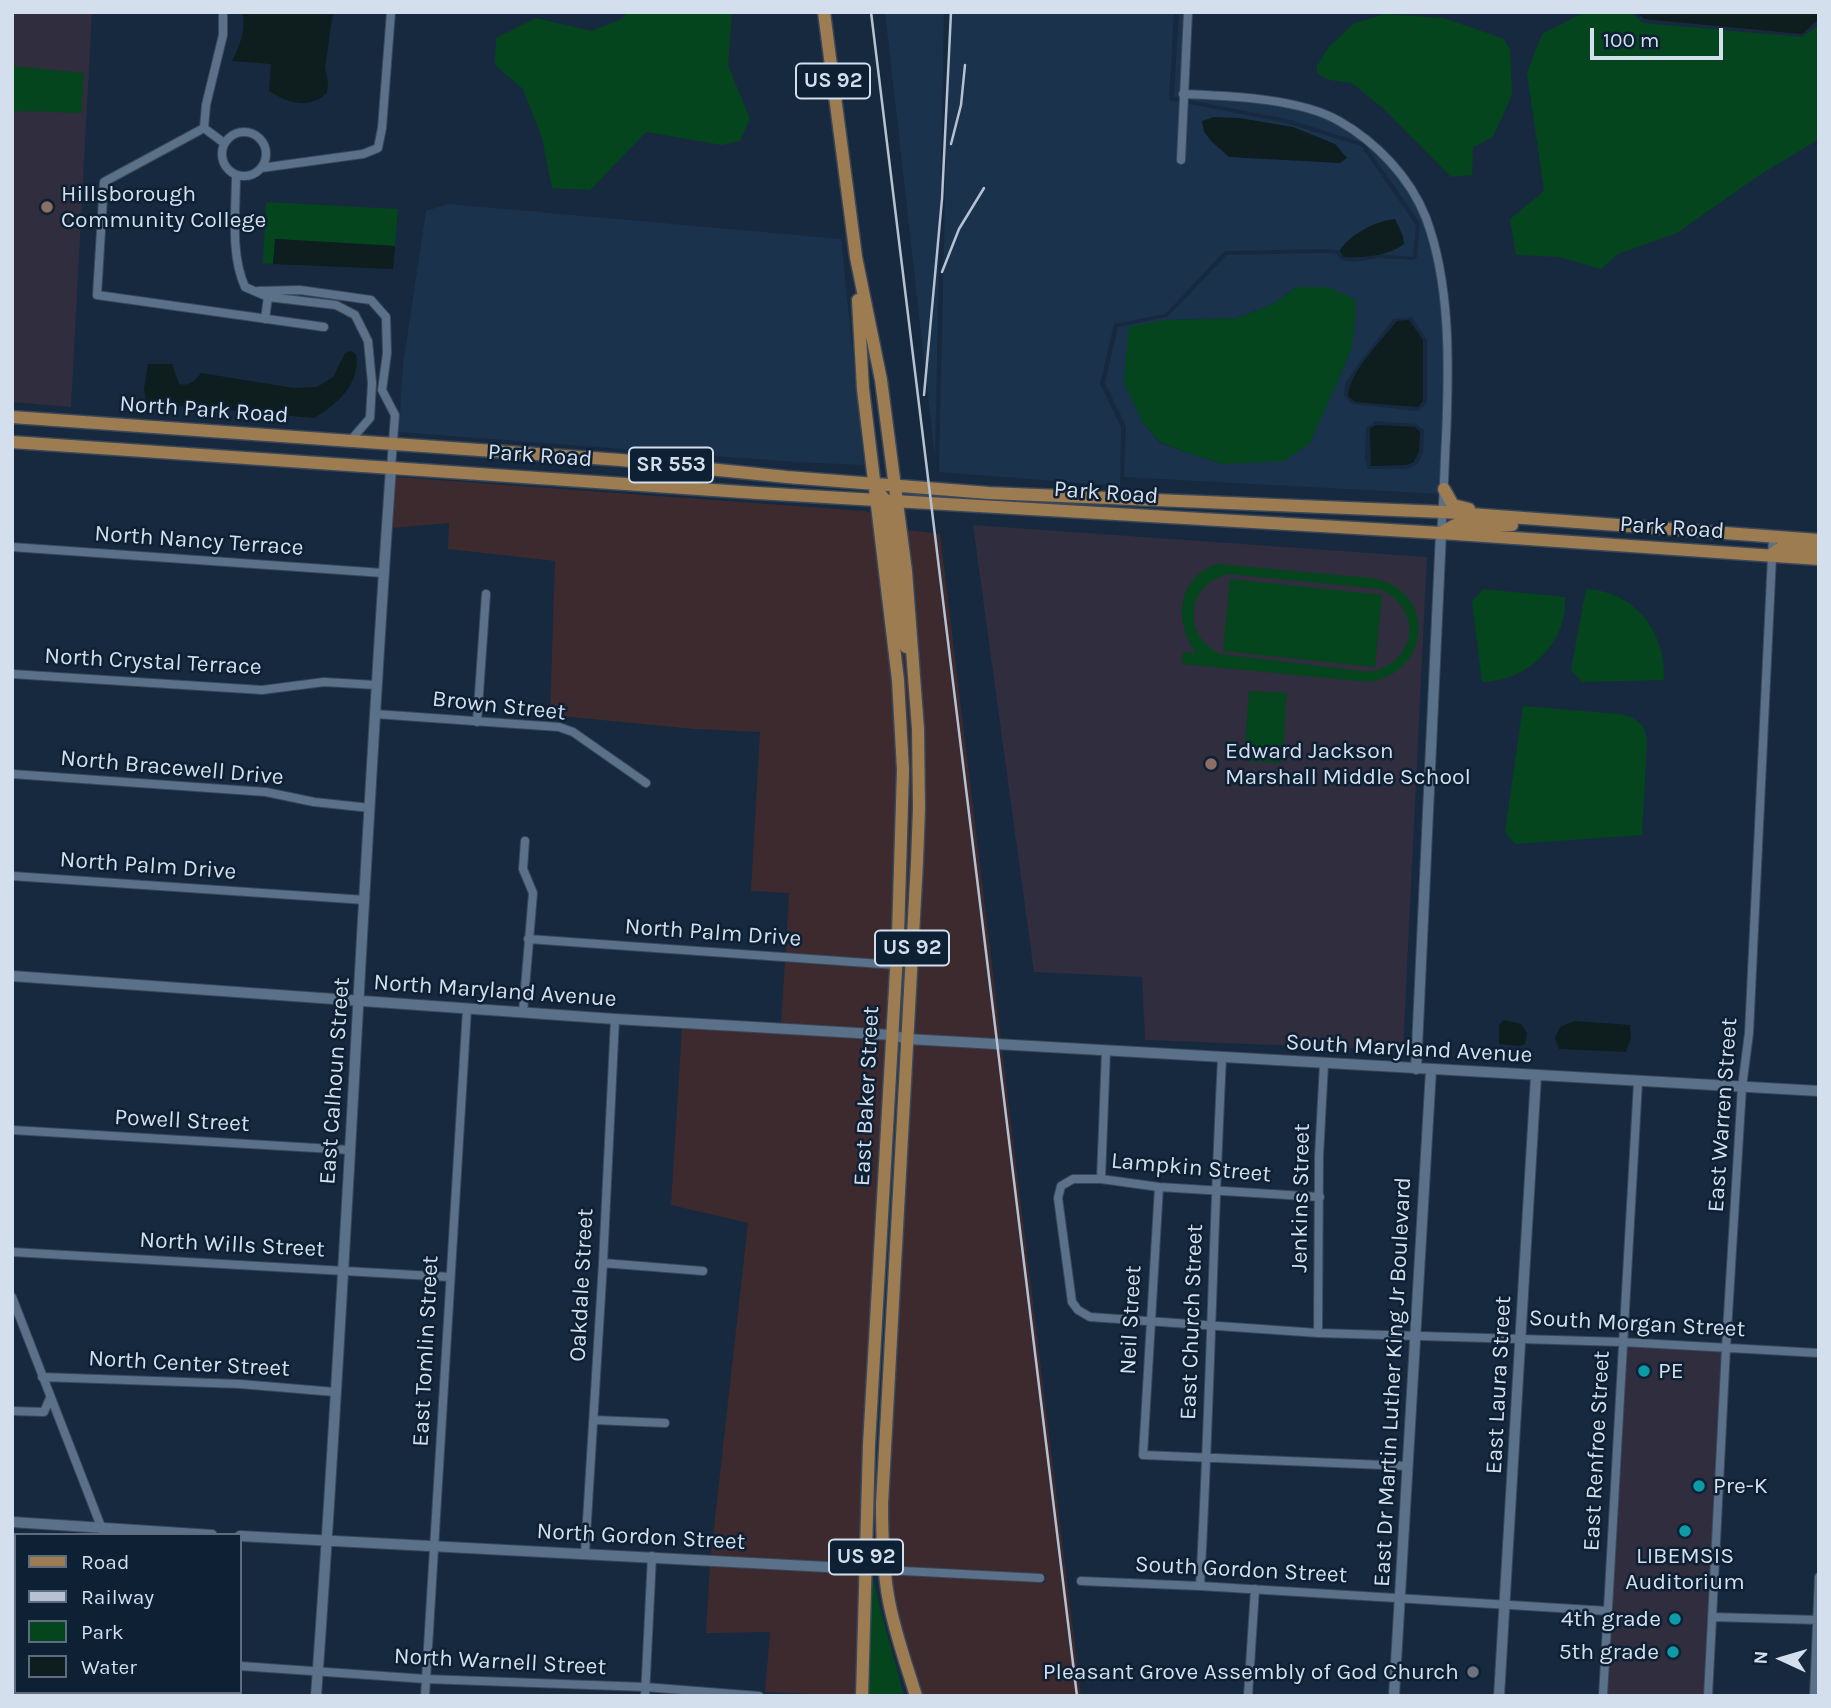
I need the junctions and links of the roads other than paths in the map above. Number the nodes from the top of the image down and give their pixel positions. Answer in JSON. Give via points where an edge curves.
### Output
{"nodes":[{"id":1,"x":223,"y":12,"type":"edge"},
{"id":2,"x":391,"y":12,"type":"edge"},
{"id":3,"x":824,"y":12,"type":"edge"},
{"id":4,"x":1188,"y":12,"type":"edge"},
{"id":5,"x":1183,"y":94,"type":"junction"},
{"id":6,"x":204,"y":128,"type":"junction"},
{"id":7,"x":224,"y":143,"type":"junction"},
{"id":8,"x":1181,"y":160,"type":"dead end"},
{"id":9,"x":261,"y":168,"type":"junction"},
{"id":10,"x":236,"y":175,"type":"junction"},
{"id":11,"x":856,"y":257,"type":"junction"},
{"id":12,"x":255,"y":291,"type":"junction"},
{"id":13,"x":342,"y":295,"type":"junction"},
{"id":14,"x":268,"y":297,"type":"junction"},
{"id":15,"x":340,"y":307,"type":"junction"},
{"id":16,"x":265,"y":319,"type":"junction"},
{"id":17,"x":324,"y":327,"type":"dead end"},
{"id":18,"x":387,"y":340,"type":"junction"},
{"id":19,"x":369,"y":342,"type":"junction"},
{"id":20,"x":372,"y":389,"type":"junction"},
{"id":21,"x":383,"y":390,"type":"junction"},
{"id":22,"x":12,"y":417,"type":"edge"},
{"id":23,"x":350,"y":441,"type":"junction"},
{"id":24,"x":12,"y":443,"type":"edge"},
{"id":25,"x":393,"y":444,"type":"junction"},
{"id":26,"x":391,"y":468,"type":"junction"},
{"id":27,"x":874,"y":484,"type":"junction"},
{"id":28,"x":895,"y":486,"type":"junction"},
{"id":29,"x":1444,"y":489,"type":"junction"},
{"id":30,"x":886,"y":500,"type":"junction"},
{"id":31,"x":1443,"y":512,"type":"junction"},
{"id":32,"x":1573,"y":522,"type":"junction"},
{"id":33,"x":1301,"y":526,"type":"junction"},
{"id":34,"x":1441,"y":533,"type":"junction"},
{"id":35,"x":1773,"y":536,"type":"junction"},
{"id":36,"x":1819,"y":540,"type":"edge"},
{"id":37,"x":12,"y":547,"type":"edge"},
{"id":38,"x":1819,"y":549,"type":"edge"},
{"id":39,"x":1771,"y":555,"type":"junction"},
{"id":40,"x":1819,"y":559,"type":"edge"},
{"id":41,"x":383,"y":573,"type":"junction"},
{"id":42,"x":486,"y":594,"type":"dead end"},
{"id":43,"x":12,"y":674,"type":"edge"},
{"id":44,"x":376,"y":685,"type":"junction"},
{"id":45,"x":375,"y":714,"type":"junction"},
{"id":46,"x":477,"y":722,"type":"junction"},
{"id":47,"x":12,"y":774,"type":"edge"},
{"id":48,"x":646,"y":783,"type":"dead end"},
{"id":49,"x":370,"y":808,"type":"junction"},
{"id":50,"x":525,"y":841,"type":"dead end"},
{"id":51,"x":12,"y":876,"type":"edge"},
{"id":52,"x":365,"y":900,"type":"junction"},
{"id":53,"x":528,"y":939,"type":"junction"},
{"id":54,"x":895,"y":965,"type":"junction"},
{"id":55,"x":12,"y":976,"type":"edge"},
{"id":56,"x":359,"y":1000,"type":"junction"},
{"id":57,"x":467,"y":1009,"type":"junction"},
{"id":58,"x":523,"y":1012,"type":"junction"},
{"id":59,"x":615,"y":1019,"type":"junction"},
{"id":60,"x":892,"y":1035,"type":"junction"},
{"id":61,"x":907,"y":1039,"type":"junction"},
{"id":62,"x":1106,"y":1051,"type":"junction"},
{"id":63,"x":1222,"y":1058,"type":"junction"},
{"id":64,"x":1324,"y":1064,"type":"junction"},
{"id":65,"x":1416,"y":1069,"type":"junction"},
{"id":66,"x":1431,"y":1070,"type":"junction"},
{"id":67,"x":1536,"y":1076,"type":"junction"},
{"id":68,"x":1638,"y":1082,"type":"junction"},
{"id":69,"x":1742,"y":1087,"type":"junction"},
{"id":70,"x":1819,"y":1091,"type":"edge"},
{"id":71,"x":12,"y":1130,"type":"edge"},
{"id":72,"x":350,"y":1150,"type":"junction"},
{"id":73,"x":884,"y":1166,"type":"junction"},
{"id":74,"x":901,"y":1166,"type":"junction"},
{"id":75,"x":1101,"y":1178,"type":"junction"},
{"id":76,"x":1159,"y":1187,"type":"junction"},
{"id":77,"x":1216,"y":1192,"type":"junction"},
{"id":78,"x":1320,"y":1197,"type":"junction"},
{"id":79,"x":12,"y":1252,"type":"edge"},
{"id":80,"x":603,"y":1263,"type":"junction"},
{"id":81,"x":342,"y":1270,"type":"junction"},
{"id":82,"x":703,"y":1271,"type":"dead end"},
{"id":83,"x":450,"y":1277,"type":"junction"},
{"id":84,"x":12,"y":1297,"type":"edge"},
{"id":85,"x":1079,"y":1310,"type":"joint"},
{"id":86,"x":15,"y":1314,"type":"edge"},
{"id":87,"x":876,"y":1316,"type":"junction"},
{"id":88,"x":893,"y":1317,"type":"junction"},
{"id":89,"x":1150,"y":1321,"type":"junction"},
{"id":90,"x":1211,"y":1324,"type":"junction"},
{"id":91,"x":1318,"y":1333,"type":"junction"},
{"id":92,"x":1415,"y":1337,"type":"junction"},
{"id":93,"x":1521,"y":1338,"type":"junction"},
{"id":94,"x":1622,"y":1342,"type":"junction"},
{"id":95,"x":1726,"y":1348,"type":"junction"},
{"id":96,"x":1819,"y":1353,"type":"edge"},
{"id":97,"x":42,"y":1377,"type":"junction"},
{"id":98,"x":335,"y":1392,"type":"junction"},
{"id":99,"x":50,"y":1398,"type":"junction"},
{"id":100,"x":12,"y":1411,"type":"edge"},
{"id":101,"x":594,"y":1420,"type":"junction"},
{"id":102,"x":665,"y":1423,"type":"dead end"},
{"id":103,"x":869,"y":1445,"type":"junction"},
{"id":104,"x":886,"y":1446,"type":"junction"},
{"id":105,"x":1207,"y":1458,"type":"junction"},
{"id":106,"x":1407,"y":1466,"type":"junction"},
{"id":107,"x":12,"y":1522,"type":"edge"},
{"id":108,"x":102,"y":1529,"type":"junction"},
{"id":109,"x":50,"y":1530,"type":"edge"},
{"id":110,"x":175,"y":1533,"type":"edge"},
{"id":111,"x":242,"y":1536,"type":"edge"},
{"id":112,"x":325,"y":1541,"type":"junction"},
{"id":113,"x":434,"y":1546,"type":"junction"},
{"id":114,"x":585,"y":1553,"type":"junction"},
{"id":115,"x":652,"y":1556,"type":"junction"},
{"id":116,"x":866,"y":1569,"type":"junction"},
{"id":117,"x":884,"y":1570,"type":"junction"},
{"id":118,"x":1819,"y":1577,"type":"edge"},
{"id":119,"x":1040,"y":1578,"type":"dead end"},
{"id":120,"x":1081,"y":1581,"type":"dead end"},
{"id":121,"x":1200,"y":1586,"type":"junction"},
{"id":122,"x":1255,"y":1589,"type":"junction"},
{"id":123,"x":1399,"y":1598,"type":"junction"},
{"id":124,"x":1504,"y":1606,"type":"junction"},
{"id":125,"x":1608,"y":1611,"type":"junction"},
{"id":126,"x":1712,"y":1617,"type":"junction"},
{"id":127,"x":1818,"y":1620,"type":"edge"},
{"id":128,"x":242,"y":1666,"type":"edge"},
{"id":129,"x":318,"y":1670,"type":"junction"},
{"id":130,"x":426,"y":1679,"type":"junction"},
{"id":131,"x":645,"y":1692,"type":"edge"},
{"id":132,"x":316,"y":1696,"type":"edge"},
{"id":133,"x":425,"y":1696,"type":"edge"},
{"id":134,"x":760,"y":1696,"type":"edge"},
{"id":135,"x":862,"y":1696,"type":"edge"},
{"id":136,"x":916,"y":1696,"type":"edge"},
{"id":137,"x":1248,"y":1696,"type":"edge"},
{"id":138,"x":1394,"y":1696,"type":"edge"},
{"id":139,"x":1499,"y":1696,"type":"edge"},
{"id":140,"x":1603,"y":1696,"type":"edge"},
{"id":141,"x":1708,"y":1696,"type":"edge"},
{"id":142,"x":1814,"y":1696,"type":"edge"}],
"edges":[{"from":1,"to":6,"type":"street","via":[[223,35]]},
{"from":2,"to":9,"type":"street","via":[[378,148]]},
{"from":3,"to":11,"type":"main road","number":"US 92"},
{"from":4,"to":5,"type":"street"},
{"from":5,"to":8,"type":"street"},
{"from":5,"to":29,"type":"street","via":[[1291,104],[1337,119],[1368,141],[1413,192],[1426,218],[1437,261],[1447,328]]},
{"from":6,"to":7,"type":"street"},
{"from":6,"to":16,"type":"street","via":[[103,182],[97,295]]},
{"from":7,"to":9,"type":"street","via":[[238,132],[259,137],[266,150]]},
{"from":7,"to":10,"type":"street","via":[[222,161]]},
{"from":9,"to":10,"type":"street","via":[[246,177]]},
{"from":10,"to":12,"type":"street","via":[[240,275],[246,287]]},
{"from":11,"to":27,"type":"main road","number":"US 92"},
{"from":11,"to":28,"type":"main road","number":"US 92","via":[[881,380]]},
{"from":12,"to":13,"type":"street"},
{"from":12,"to":14,"type":"street"},
{"from":13,"to":15,"type":"street"},
{"from":13,"to":18,"type":"street","via":[[371,300],[386,317]]},
{"from":14,"to":15,"type":"street"},
{"from":14,"to":16,"type":"street"},
{"from":15,"to":19,"type":"street","via":[[355,315]]},
{"from":16,"to":17,"type":"street"},
{"from":18,"to":19,"type":"street"},
{"from":18,"to":21,"type":"street"},
{"from":19,"to":20,"type":"street"},
{"from":20,"to":21,"type":"street"},
{"from":20,"to":23,"type":"street","via":[[370,418]]},
{"from":21,"to":25,"type":"street","via":[[395,415]]},
{"from":22,"to":23,"type":"main road","name":"North Park Road","number":"SR 553"},
{"from":23,"to":25,"type":"main road","name":"North Park Road","number":"SR 553"},
{"from":24,"to":26,"type":"main road","name":"North Park Road","number":"SR 553"},
{"from":25,"to":26,"type":"street"},
{"from":25,"to":27,"type":"main road","name":"Park Road","number":"SR 553"},
{"from":26,"to":30,"type":"main road","name":"Park Road","number":"SR 553"},
{"from":26,"to":41,"type":"street","name":"East Calhoun Street"},
{"from":27,"to":28,"type":"main road","name":"Park Road","number":"SR 553"},
{"from":27,"to":30,"type":"main road","number":"US 92"},
{"from":28,"to":30,"type":"main road","number":"US 92"},
{"from":28,"to":31,"type":"main road","name":"Park Road"},
{"from":29,"to":31,"type":"street"},
{"from":29,"to":32,"type":"main road","via":[[1453,505],[1467,509]]},
{"from":30,"to":33,"type":"main road","name":"Park Road"},
{"from":30,"to":54,"type":"main road","name":"East Baker Street","number":"US 92","via":[[902,730]]},
{"from":30,"to":61,"type":"main road","name":"East Baker Street","number":"US 92","via":[[911,616],[918,729],[919,808]]},
{"from":31,"to":32,"type":"main road","name":"Park Road"},
{"from":31,"to":33,"type":"main road","via":[[1418,525],[1314,520]]},
{"from":31,"to":34,"type":"street"},
{"from":32,"to":34,"type":"main road","via":[[1468,524]]},
{"from":32,"to":35,"type":"main road","name":"Park Road"},
{"from":33,"to":34,"type":"main road","name":"Park Road"},
{"from":34,"to":39,"type":"main road","name":"Park Road"},
{"from":34,"to":65,"type":"street"},
{"from":35,"to":36,"type":"main road","name":"Park Road"},
{"from":35,"to":39,"type":"street","name":"East Warren Street"},
{"from":37,"to":41,"type":"street","name":"North Nancy Terrace"},
{"from":38,"to":39,"type":"main road","via":[[1781,548]]},
{"from":39,"to":40,"type":"main road","name":"Park Road"},
{"from":39,"to":69,"type":"street","name":"East Warren Street","via":[[1749,1033]]},
{"from":41,"to":44,"type":"street","name":"East Calhoun Street"},
{"from":42,"to":46,"type":"street"},
{"from":43,"to":44,"type":"street","name":"North Crystal Terrace","via":[[262,690],[324,682]]},
{"from":44,"to":45,"type":"street","name":"East Calhoun Street"},
{"from":45,"to":46,"type":"street","name":"Brown Street"},
{"from":45,"to":49,"type":"street","name":"East Calhoun Street"},
{"from":46,"to":48,"type":"street","name":"Brown Street","via":[[559,727],[573,732]]},
{"from":47,"to":49,"type":"street","name":"North Bracewell Drive","via":[[267,792]]},
{"from":49,"to":52,"type":"street","name":"East Calhoun Street"},
{"from":50,"to":53,"type":"street","via":[[523,869],[533,892]]},
{"from":51,"to":52,"type":"street","name":"North Palm Drive"},
{"from":52,"to":56,"type":"street","name":"East Calhoun Street"},
{"from":53,"to":54,"type":"street","name":"North Palm Drive"},
{"from":53,"to":58,"type":"street"},
{"from":54,"to":60,"type":"main road","name":"East Baker Street","number":"US 92"},
{"from":55,"to":56,"type":"street","name":"North Maryland Avenue"},
{"from":56,"to":57,"type":"street","name":"North Maryland Avenue"},
{"from":56,"to":72,"type":"street","name":"East Calhoun Street"},
{"from":57,"to":58,"type":"street","name":"North Maryland Avenue"},
{"from":57,"to":83,"type":"street","name":"East Tomlin Street"},
{"from":58,"to":59,"type":"street","name":"North Maryland Avenue"},
{"from":59,"to":60,"type":"street","name":"North Maryland Avenue"},
{"from":59,"to":80,"type":"street","name":"Oakdale Street"},
{"from":60,"to":61,"type":"street","name":"North Maryland Avenue"},
{"from":60,"to":73,"type":"main road","name":"East Baker Street","number":"US 92"},
{"from":61,"to":62,"type":"street","name":"South Maryland Avenue"},
{"from":61,"to":74,"type":"main road","name":"East Baker Street","number":"US 92"},
{"from":62,"to":63,"type":"street","name":"South Maryland Avenue"},
{"from":62,"to":75,"type":"street"},
{"from":63,"to":64,"type":"street","name":"South Maryland Avenue"},
{"from":63,"to":77,"type":"street","name":"East Church Street"},
{"from":64,"to":65,"type":"street","name":"South Maryland Avenue"},
{"from":64,"to":78,"type":"street","name":"Jenkins Street"},
{"from":65,"to":66,"type":"street","name":"South Maryland Avenue"},
{"from":66,"to":67,"type":"street","name":"South Maryland Avenue"},
{"from":66,"to":92,"type":"street","name":"East Dr Martin Luther King Jr Boulevard"},
{"from":67,"to":68,"type":"street","name":"South Maryland Avenue"},
{"from":67,"to":93,"type":"street","name":"East Laura Street"},
{"from":68,"to":69,"type":"street","name":"South Maryland Avenue"},
{"from":68,"to":94,"type":"street","name":"East Renfroe Street"},
{"from":69,"to":70,"type":"street","name":"South Maryland Avenue"},
{"from":69,"to":95,"type":"street","name":"East Warren Street"},
{"from":71,"to":72,"type":"street","name":"Powell Street"},
{"from":72,"to":81,"type":"street","name":"East Calhoun Street"},
{"from":73,"to":74,"type":"street"},
{"from":73,"to":87,"type":"main road","name":"East Baker Street","number":"US 92"},
{"from":74,"to":88,"type":"main road","name":"East Baker Street","number":"US 92"},
{"from":75,"to":76,"type":"street","name":"Lampkin Street"},
{"from":75,"to":85,"type":"street","name":"Lampkin Street","via":[[1073,1179],[1061,1186],[1058,1198],[1072,1302]]},
{"from":76,"to":77,"type":"street","name":"Lampkin Street"},
{"from":76,"to":89,"type":"street","name":"Neil Street"},
{"from":77,"to":78,"type":"street","name":"Lampkin Street"},
{"from":77,"to":90,"type":"street","name":"East Church Street"},
{"from":78,"to":91,"type":"street","name":"Jenkins Street"},
{"from":79,"to":81,"type":"street","name":"North Wills Street"},
{"from":80,"to":82,"type":"street"},
{"from":80,"to":101,"type":"street","name":"Oakdale Street"},
{"from":81,"to":83,"type":"street","name":"North Wills Street"},
{"from":81,"to":98,"type":"street","name":"East Calhoun Street"},
{"from":83,"to":113,"type":"street","name":"East Tomlin Street"},
{"from":84,"to":86,"type":"street"},
{"from":85,"to":89,"type":"street","name":"South Morgan Street","via":[[1090,1317]]},
{"from":86,"to":97,"type":"street"},
{"from":87,"to":88,"type":"street"},
{"from":87,"to":103,"type":"main road","name":"East Baker Street","number":"US 92"},
{"from":88,"to":104,"type":"main road","name":"East Baker Street","number":"US 92"},
{"from":89,"to":90,"type":"street","name":"South Morgan Street"},
{"from":89,"to":105,"type":"street","name":"Neil Street","via":[[1143,1455]]},
{"from":90,"to":91,"type":"street","name":"South Morgan Street"},
{"from":90,"to":105,"type":"street","name":"East Church Street"},
{"from":91,"to":92,"type":"street","name":"South Morgan Street"},
{"from":92,"to":93,"type":"street","name":"South Morgan Street"},
{"from":92,"to":106,"type":"street","name":"East Dr Martin Luther King Jr Boulevard"},
{"from":93,"to":94,"type":"street","name":"South Morgan Street"},
{"from":93,"to":124,"type":"street","name":"East Laura Street"},
{"from":94,"to":95,"type":"street","name":"South Morgan Street"},
{"from":94,"to":125,"type":"street","name":"East Renfroe Street"},
{"from":95,"to":96,"type":"street","name":"South Morgan Street"},
{"from":95,"to":126,"type":"street","name":"East Warren Street"},
{"from":97,"to":98,"type":"street","name":"North Center Street"},
{"from":97,"to":99,"type":"street"},
{"from":98,"to":112,"type":"street","name":"East Calhoun Street"},
{"from":99,"to":100,"type":"street","via":[[44,1412]]},
{"from":99,"to":108,"type":"street"},
{"from":101,"to":102,"type":"street"},
{"from":101,"to":114,"type":"street","name":"Oakdale Street"},
{"from":103,"to":104,"type":"street"},
{"from":103,"to":116,"type":"main road","name":"East Baker Street","number":"US 92"},
{"from":104,"to":117,"type":"main road","name":"East Baker Street","number":"US 92"},
{"from":105,"to":106,"type":"street"},
{"from":105,"to":121,"type":"street","name":"East Church Street"},
{"from":106,"to":123,"type":"street","name":"East Dr Martin Luther King Jr Boulevard"},
{"from":107,"to":109,"type":"street"},
{"from":108,"to":109,"type":"street"},
{"from":108,"to":110,"type":"street"},
{"from":111,"to":112,"type":"street","name":"North Gordon Street"},
{"from":112,"to":113,"type":"street","name":"North Gordon Street"},
{"from":112,"to":129,"type":"street","name":"East Calhoun Street"},
{"from":113,"to":114,"type":"street","name":"North Gordon Street"},
{"from":113,"to":130,"type":"street","name":"East Tomlin Street"},
{"from":114,"to":115,"type":"street","name":"North Gordon Street"},
{"from":115,"to":116,"type":"street","name":"North Gordon Street"},
{"from":115,"to":131,"type":"street"},
{"from":116,"to":117,"type":"street","name":"North Gordon Street"},
{"from":116,"to":135,"type":"main road","name":"East Baker Street","number":"US 92"},
{"from":117,"to":119,"type":"street","name":"North Gordon Street"},
{"from":117,"to":136,"type":"main road","number":"US 92","via":[[893,1622]]},
{"from":118,"to":127,"type":"street"},
{"from":120,"to":121,"type":"street","name":"South Gordon Street"},
{"from":121,"to":122,"type":"street","name":"South Gordon Street"},
{"from":122,"to":123,"type":"street","name":"South Gordon Street"},
{"from":122,"to":137,"type":"street"},
{"from":123,"to":124,"type":"street","name":"South Gordon Street"},
{"from":123,"to":138,"type":"street","name":"East Dr Martin Luther King Jr Boulevard"},
{"from":124,"to":125,"type":"street","name":"South Gordon Street"},
{"from":124,"to":139,"type":"street","name":"East Laura Street"},
{"from":125,"to":140,"type":"street","name":"East Renfroe Street"},
{"from":126,"to":127,"type":"street"},
{"from":126,"to":141,"type":"street","name":"East Warren Street"},
{"from":127,"to":142,"type":"street"},
{"from":128,"to":129,"type":"street","name":"North Warnell Street"},
{"from":129,"to":130,"type":"street","name":"North Warnell Street"},
{"from":129,"to":132,"type":"street","name":"East Calhoun Street"},
{"from":130,"to":131,"type":"street","name":"North Warnell Street"},
{"from":130,"to":133,"type":"street","name":"East Tomlin Street"},
{"from":131,"to":134,"type":"street","name":"North Warnell Street"}]}
